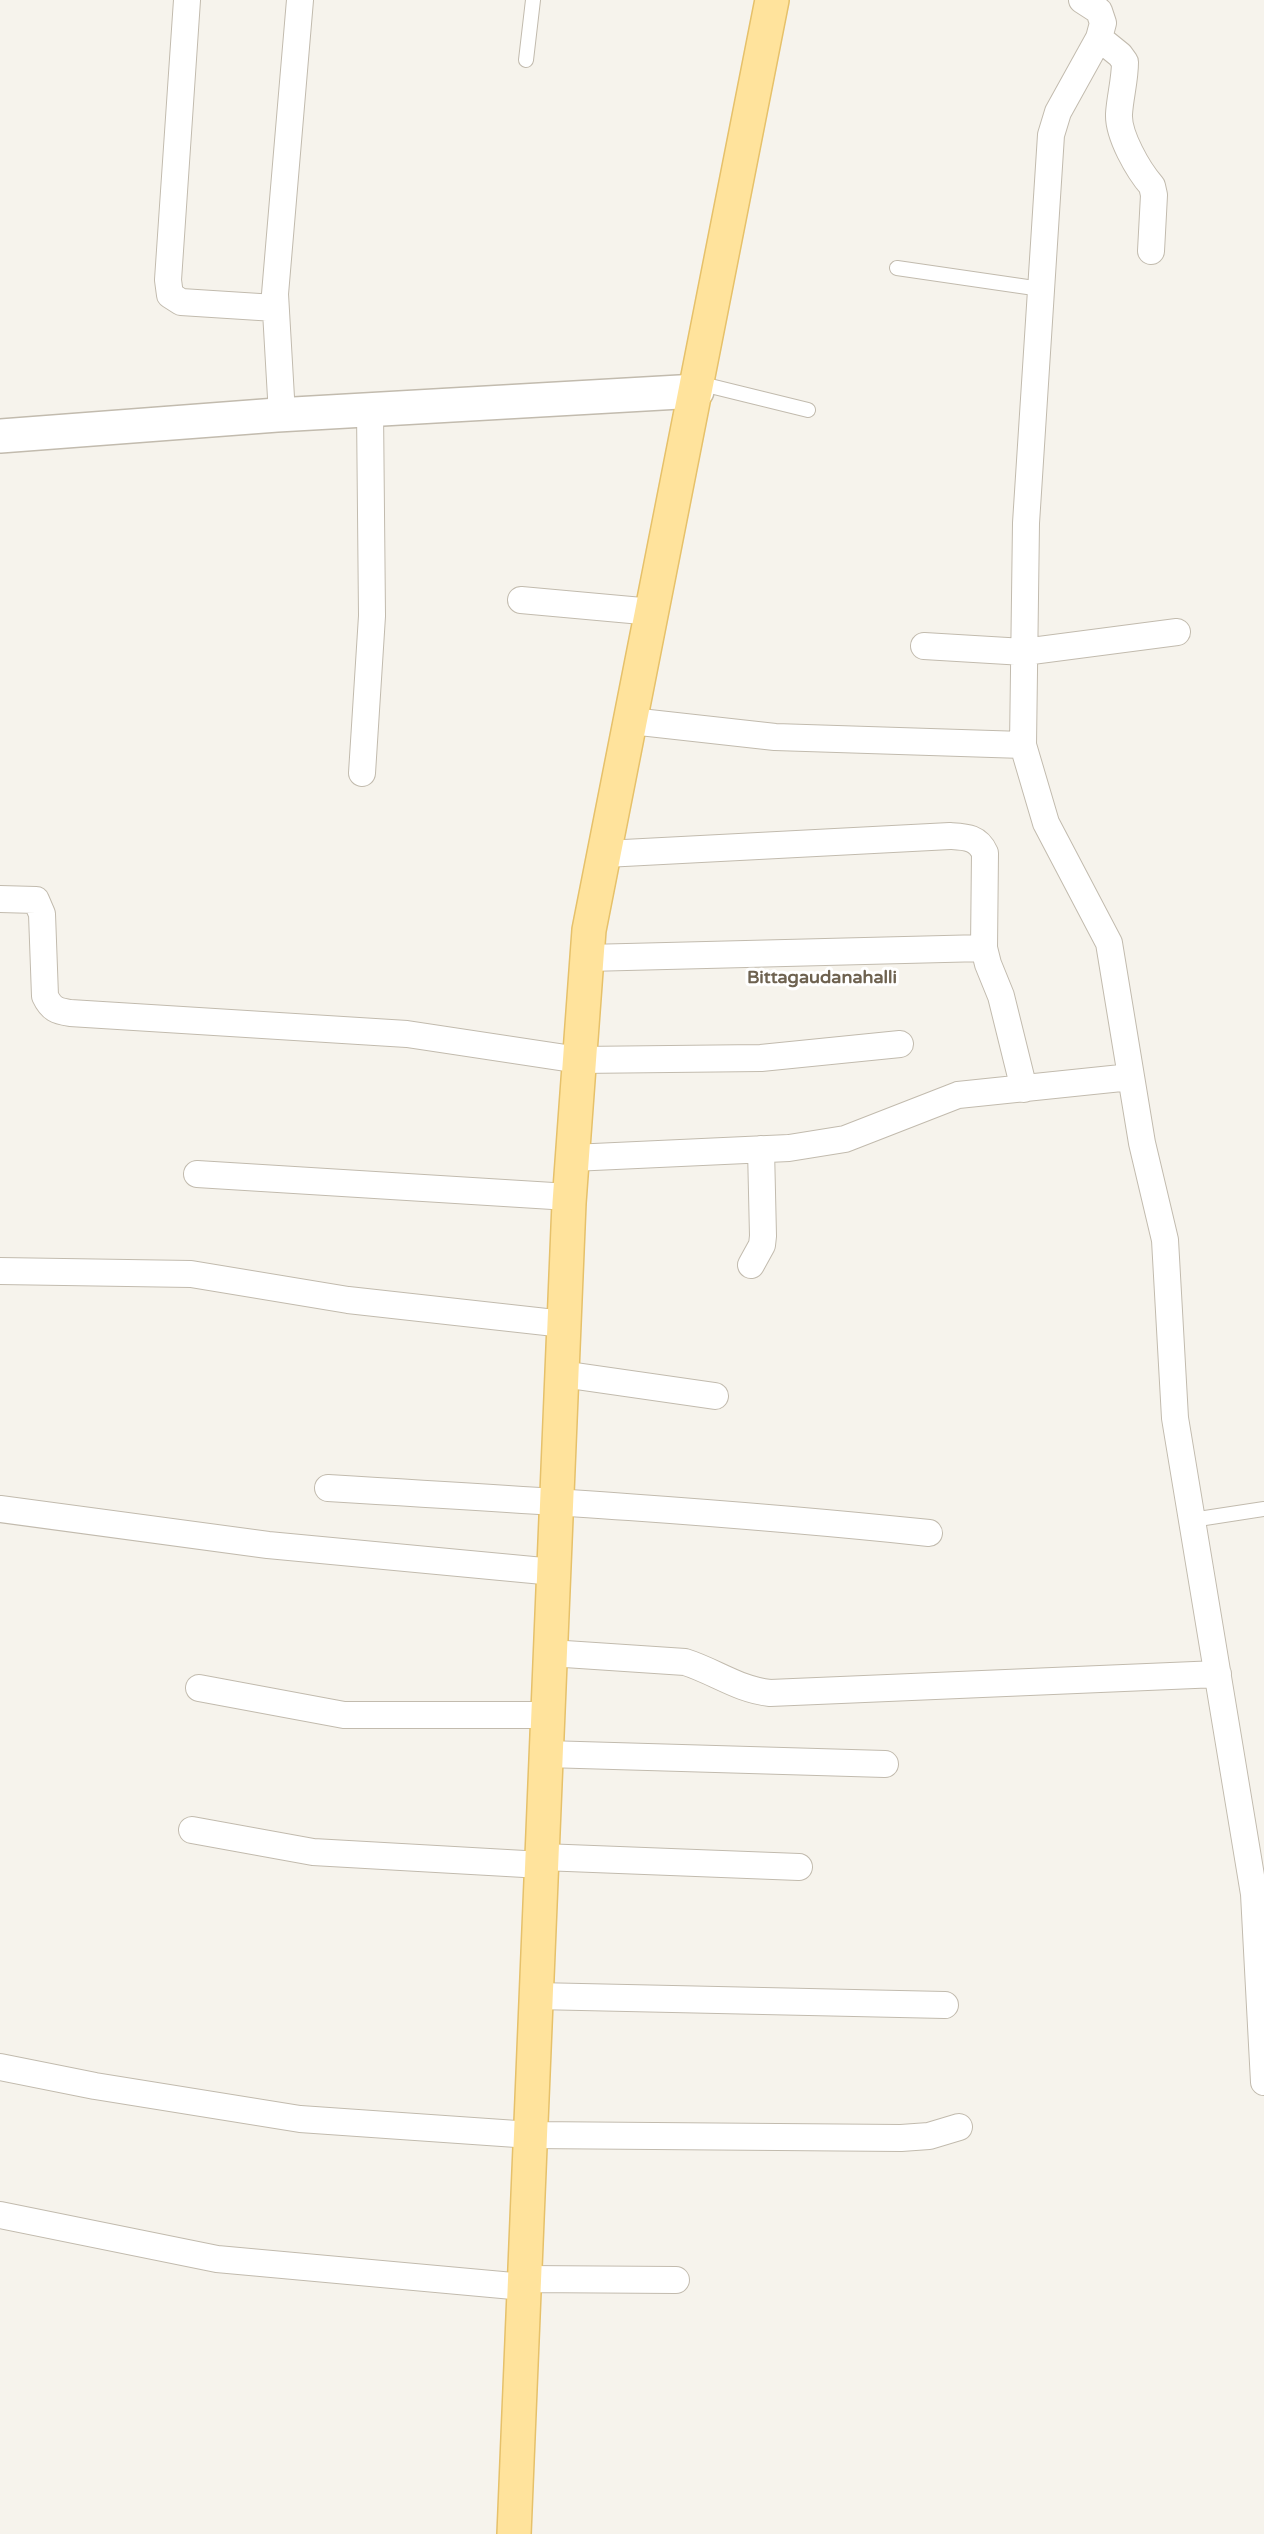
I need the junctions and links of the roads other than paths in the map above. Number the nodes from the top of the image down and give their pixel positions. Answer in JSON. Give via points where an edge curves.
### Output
{"nodes":[{"id":1,"x":187,"y":0,"type":"edge"},
{"id":2,"x":300,"y":0,"type":"edge"},
{"id":3,"x":533,"y":0,"type":"edge"},
{"id":4,"x":772,"y":0,"type":"edge"},
{"id":5,"x":1082,"y":0,"type":"edge"},
{"id":6,"x":1099,"y":38,"type":"junction"},
{"id":7,"x":526,"y":60,"type":"dead end"},
{"id":8,"x":1151,"y":251,"type":"dead end"},
{"id":9,"x":897,"y":268,"type":"dead end"},
{"id":10,"x":1041,"y":289,"type":"junction"},
{"id":11,"x":275,"y":308,"type":"junction"},
{"id":12,"x":697,"y":387,"type":"junction"},
{"id":13,"x":370,"y":410,"type":"junction"},
{"id":14,"x":808,"y":410,"type":"dead end"},
{"id":15,"x":282,"y":415,"type":"junction"},
{"id":16,"x":0,"y":436,"type":"edge"},
{"id":17,"x":521,"y":600,"type":"dead end"},
{"id":18,"x":653,"y":612,"type":"junction"},
{"id":19,"x":1177,"y":632,"type":"dead end"},
{"id":20,"x":924,"y":646,"type":"dead end"},
{"id":21,"x":1024,"y":652,"type":"junction"},
{"id":22,"x":632,"y":721,"type":"junction"},
{"id":23,"x":1023,"y":745,"type":"junction"},
{"id":24,"x":362,"y":773,"type":"dead end"},
{"id":25,"x":604,"y":854,"type":"junction"},
{"id":26,"x":0,"y":899,"type":"edge"},
{"id":27,"x":984,"y":948,"type":"junction"},
{"id":28,"x":587,"y":958,"type":"junction"},
{"id":29,"x":900,"y":1044,"type":"dead end"},
{"id":30,"x":579,"y":1060,"type":"junction"},
{"id":31,"x":1131,"y":1077,"type":"junction"},
{"id":32,"x":1024,"y":1089,"type":"junction"},
{"id":33,"x":761,"y":1149,"type":"junction"},
{"id":34,"x":572,"y":1158,"type":"junction"},
{"id":35,"x":197,"y":1174,"type":"dead end"},
{"id":36,"x":569,"y":1197,"type":"junction"},
{"id":37,"x":751,"y":1265,"type":"dead end"},
{"id":38,"x":0,"y":1271,"type":"edge"},
{"id":39,"x":564,"y":1324,"type":"junction"},
{"id":40,"x":562,"y":1374,"type":"junction"},
{"id":41,"x":715,"y":1396,"type":"dead end"},
{"id":42,"x":328,"y":1488,"type":"dead end"},
{"id":43,"x":556,"y":1501,"type":"junction"},
{"id":44,"x":0,"y":1509,"type":"edge"},
{"id":45,"x":1264,"y":1509,"type":"edge"},
{"id":46,"x":1192,"y":1520,"type":"junction"},
{"id":47,"x":929,"y":1533,"type":"dead end"},
{"id":48,"x":554,"y":1572,"type":"junction"},
{"id":49,"x":550,"y":1653,"type":"junction"},
{"id":50,"x":1218,"y":1674,"type":"junction"},
{"id":51,"x":199,"y":1688,"type":"dead end"},
{"id":52,"x":548,"y":1715,"type":"junction"},
{"id":53,"x":546,"y":1754,"type":"junction"},
{"id":54,"x":885,"y":1764,"type":"dead end"},
{"id":55,"x":192,"y":1830,"type":"dead end"},
{"id":56,"x":542,"y":1861,"type":"junction"},
{"id":57,"x":799,"y":1867,"type":"dead end"},
{"id":58,"x":536,"y":1996,"type":"junction"},
{"id":59,"x":945,"y":2006,"type":"dead end"},
{"id":60,"x":0,"y":2067,"type":"edge"},
{"id":61,"x":1264,"y":2082,"type":"edge"},
{"id":62,"x":959,"y":2127,"type":"dead end"},
{"id":63,"x":531,"y":2135,"type":"junction"},
{"id":64,"x":0,"y":2215,"type":"edge"},
{"id":65,"x":676,"y":2280,"type":"dead end"},
{"id":66,"x":525,"y":2283,"type":"junction"},
{"id":67,"x":514,"y":2534,"type":"edge"}],
"edges":[{"from":1,"to":11,"type":"street","via":[[170,295],[181,302]]},
{"from":2,"to":11,"type":"street"},
{"from":3,"to":7,"type":"lane"},
{"from":4,"to":12,"type":"main road"},
{"from":5,"to":6,"type":"street","via":[[1099,11],[1103,23]]},
{"from":6,"to":8,"type":"street","via":[[1125,62],[1120,128],[1152,186]]},
{"from":6,"to":10,"type":"street","via":[[1051,135]]},
{"from":9,"to":10,"type":"lane"},
{"from":10,"to":21,"type":"street","via":[[1026,523]]},
{"from":11,"to":15,"type":"street"},
{"from":12,"to":13,"type":"street"},
{"from":12,"to":14,"type":"lane"},
{"from":12,"to":18,"type":"main road"},
{"from":13,"to":15,"type":"street"},
{"from":13,"to":24,"type":"street","via":[[372,616]]},
{"from":15,"to":16,"type":"street"},
{"from":17,"to":18,"type":"street"},
{"from":18,"to":22,"type":"main road"},
{"from":19,"to":21,"type":"street"},
{"from":20,"to":21,"type":"street"},
{"from":21,"to":23,"type":"street"},
{"from":22,"to":23,"type":"street","via":[[775,737]]},
{"from":22,"to":25,"type":"main road"},
{"from":23,"to":31,"type":"street","via":[[1046,823],[1109,943]]},
{"from":25,"to":27,"type":"street","via":[[970,837],[981,844],[985,854]]},
{"from":25,"to":28,"type":"main road"},
{"from":26,"to":30,"type":"street","via":[[36,900],[40,905],[45,996],[58,1011],[407,1034]]},
{"from":27,"to":28,"type":"street"},
{"from":27,"to":32,"type":"street","via":[[1001,996]]},
{"from":28,"to":30,"type":"main road"},
{"from":29,"to":30,"type":"street","via":[[761,1058]]},
{"from":30,"to":34,"type":"main road"},
{"from":31,"to":32,"type":"street"},
{"from":31,"to":46,"type":"street","via":[[1143,1150],[1165,1240],[1174,1408]]},
{"from":32,"to":33,"type":"street","via":[[951,1097],[845,1139]]},
{"from":33,"to":34,"type":"street"},
{"from":33,"to":37,"type":"street","via":[[763,1236]]},
{"from":34,"to":36,"type":"main road"},
{"from":35,"to":36,"type":"street"},
{"from":36,"to":39,"type":"main road"},
{"from":38,"to":39,"type":"street","via":[[191,1274],[348,1300]]},
{"from":39,"to":40,"type":"main road"},
{"from":40,"to":41,"type":"street"},
{"from":40,"to":43,"type":"main road"},
{"from":42,"to":43,"type":"street"},
{"from":43,"to":47,"type":"street"},
{"from":43,"to":48,"type":"main road"},
{"from":44,"to":48,"type":"street","via":[[277,1546]]},
{"from":45,"to":46,"type":"lane"},
{"from":46,"to":50,"type":"street"},
{"from":48,"to":49,"type":"main road"},
{"from":49,"to":50,"type":"street","via":[[685,1662],[752,1691],[770,1693]]},
{"from":49,"to":52,"type":"main road"},
{"from":50,"to":61,"type":"street","via":[[1254,1894]]},
{"from":51,"to":52,"type":"street","via":[[344,1714]]},
{"from":52,"to":53,"type":"main road"},
{"from":53,"to":54,"type":"street"},
{"from":53,"to":56,"type":"main road"},
{"from":55,"to":56,"type":"street","via":[[313,1852]]},
{"from":56,"to":57,"type":"street"},
{"from":56,"to":58,"type":"main road"},
{"from":58,"to":59,"type":"street"},
{"from":58,"to":63,"type":"main road"},
{"from":60,"to":63,"type":"street","via":[[300,2119]]},
{"from":62,"to":63,"type":"street","via":[[929,2136],[901,2138]]},
{"from":63,"to":66,"type":"main road"},
{"from":64,"to":66,"type":"street","via":[[217,2259]]},
{"from":65,"to":66,"type":"street"},
{"from":66,"to":67,"type":"main road"}]}
